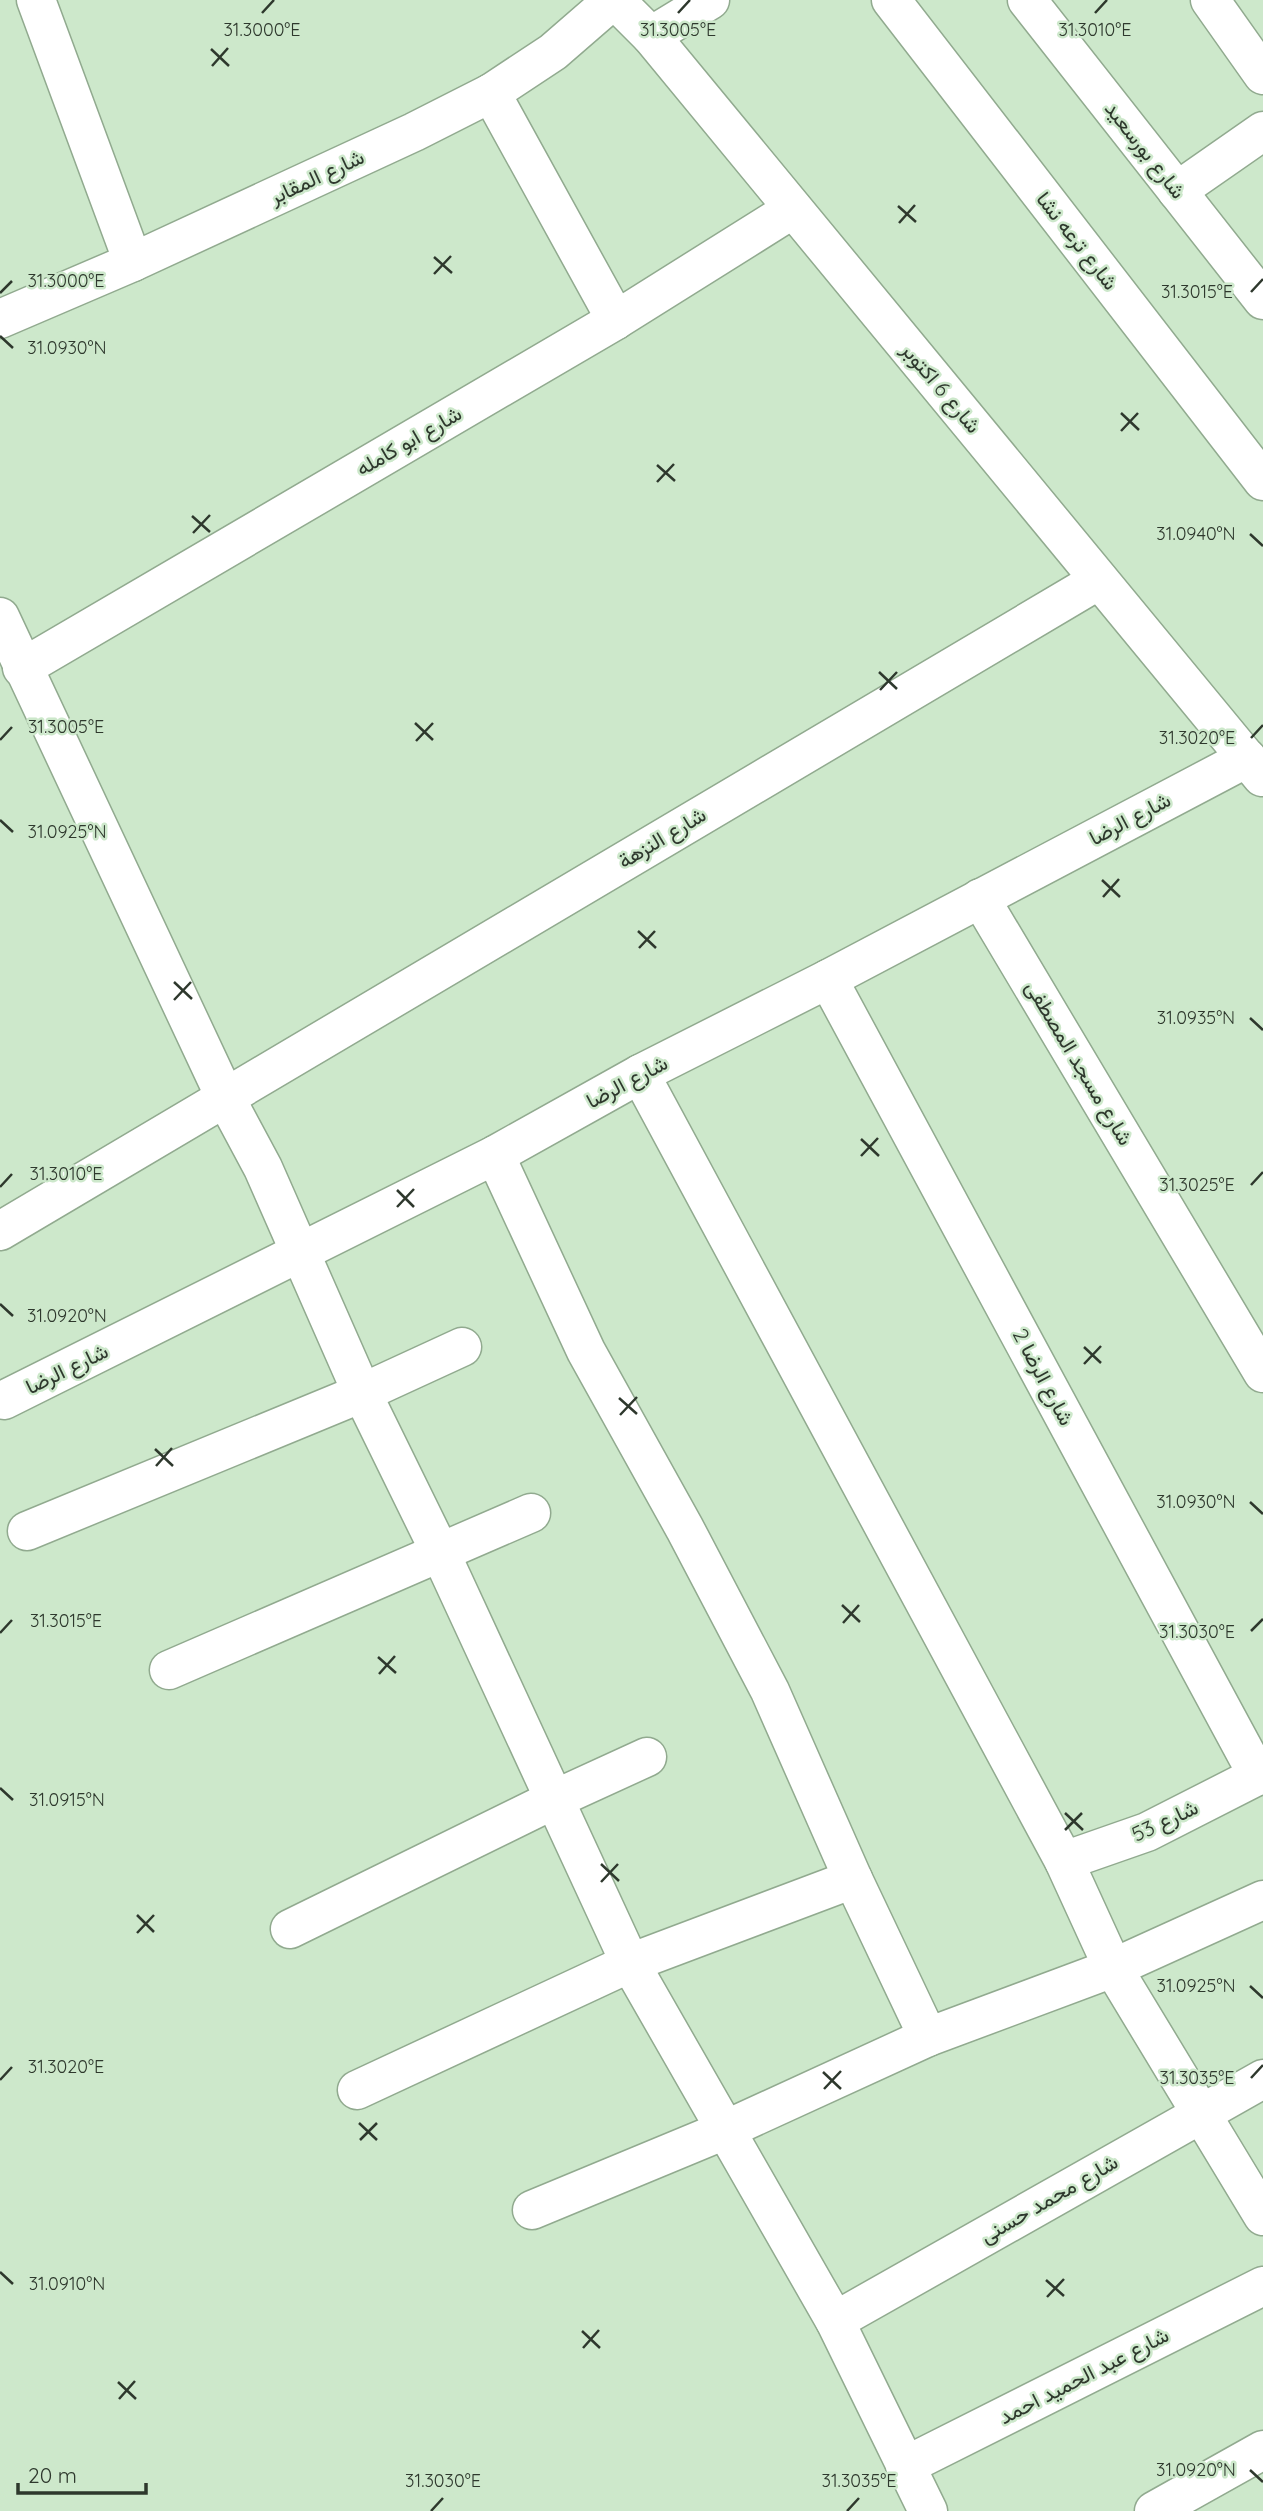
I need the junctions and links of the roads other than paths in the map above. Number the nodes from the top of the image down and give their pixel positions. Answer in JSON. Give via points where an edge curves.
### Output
{"nodes":[{"id":1,"x":36,"y":0,"type":"edge"},
{"id":2,"x":614,"y":0,"type":"edge"},
{"id":3,"x":710,"y":0,"type":"edge"},
{"id":4,"x":891,"y":0,"type":"edge"},
{"id":5,"x":1027,"y":0,"type":"edge"},
{"id":6,"x":1210,"y":0,"type":"edge"},
{"id":7,"x":651,"y":36,"type":"junction"},
{"id":8,"x":1263,"y":75,"type":"edge"},
{"id":9,"x":491,"y":93,"type":"junction"},
{"id":10,"x":1263,"y":131,"type":"edge"},
{"id":11,"x":1177,"y":191,"type":"junction"},
{"id":12,"x":793,"y":209,"type":"junction"},
{"id":13,"x":133,"y":262,"type":"junction"},
{"id":14,"x":1263,"y":300,"type":"edge"},
{"id":15,"x":0,"y":319,"type":"edge"},
{"id":16,"x":616,"y":320,"type":"junction"},
{"id":17,"x":1263,"y":481,"type":"edge"},
{"id":18,"x":1099,"y":580,"type":"junction"},
{"id":19,"x":0,"y":617,"type":"edge"},
{"id":20,"x":22,"y":668,"type":"junction"},
{"id":21,"x":1255,"y":768,"type":"edge"},
{"id":22,"x":980,"y":898,"type":"junction"},
{"id":23,"x":828,"y":979,"type":"junction"},
{"id":24,"x":640,"y":1074,"type":"junction"},
{"id":25,"x":225,"y":1097,"type":"junction"},
{"id":26,"x":495,"y":1155,"type":"junction"},
{"id":27,"x":0,"y":1231,"type":"edge"},
{"id":28,"x":302,"y":1252,"type":"junction"},
{"id":29,"x":461,"y":1347,"type":"dead end"},
{"id":30,"x":1263,"y":1373,"type":"edge"},
{"id":31,"x":362,"y":1393,"type":"junction"},
{"id":32,"x":4,"y":1400,"type":"dead end"},
{"id":33,"x":531,"y":1513,"type":"dead end"},
{"id":34,"x":27,"y":1531,"type":"dead end"},
{"id":35,"x":440,"y":1552,"type":"junction"},
{"id":36,"x":169,"y":1670,"type":"dead end"},
{"id":37,"x":647,"y":1757,"type":"dead end"},
{"id":38,"x":1261,"y":1774,"type":"edge"},
{"id":39,"x":553,"y":1800,"type":"junction"},
{"id":40,"x":1064,"y":1861,"type":"junction"},
{"id":41,"x":853,"y":1879,"type":"junction"},
{"id":42,"x":1263,"y":1900,"type":"edge"},
{"id":43,"x":290,"y":1929,"type":"dead end"},
{"id":44,"x":630,"y":1963,"type":"junction"},
{"id":45,"x":1113,"y":1968,"type":"junction"},
{"id":46,"x":928,"y":2037,"type":"junction"},
{"id":47,"x":1263,"y":2079,"type":"edge"},
{"id":48,"x":357,"y":2090,"type":"dead end"},
{"id":49,"x":1200,"y":2113,"type":"junction"},
{"id":50,"x":725,"y":2130,"type":"junction"},
{"id":51,"x":531,"y":2210,"type":"dead end"},
{"id":52,"x":1263,"y":2216,"type":"edge"},
{"id":53,"x":1263,"y":2286,"type":"edge"},
{"id":54,"x":835,"y":2321,"type":"junction"},
{"id":55,"x":1263,"y":2450,"type":"edge"},
{"id":56,"x":905,"y":2466,"type":"junction"},
{"id":57,"x":928,"y":2511,"type":"edge"},
{"id":58,"x":1154,"y":2511,"type":"edge"}],
"edges":[{"from":1,"to":13,"type":"street"},
{"from":2,"to":7,"type":"street","name":"شارع 6 اكتوبر"},
{"from":2,"to":9,"type":"street","name":"شارع المقابر","via":[[553,52]]},
{"from":3,"to":7,"type":"street"},
{"from":4,"to":17,"type":"street","name":"شارع ترعه نشا"},
{"from":5,"to":11,"type":"street","name":"شارع بورسعيد"},
{"from":6,"to":8,"type":"street"},
{"from":7,"to":12,"type":"street","name":"شارع 6 اكتوبر"},
{"from":9,"to":13,"type":"street","name":"شارع المقابر"},
{"from":9,"to":16,"type":"street"},
{"from":10,"to":11,"type":"street"},
{"from":11,"to":14,"type":"street","name":"شارع بورسعيد"},
{"from":12,"to":16,"type":"street","name":"شارع ابو كامله"},
{"from":12,"to":18,"type":"street","name":"شارع 6 اكتوبر"},
{"from":13,"to":15,"type":"street","name":"شارع المقابر"},
{"from":16,"to":20,"type":"street","name":"شارع ابو كامله"},
{"from":18,"to":21,"type":"street","name":"شارع 6 اكتوبر"},
{"from":18,"to":25,"type":"street","name":"شارع النزهة"},
{"from":19,"to":20,"type":"street"},
{"from":20,"to":25,"type":"street"},
{"from":21,"to":22,"type":"street","name":"شارع الرضا"},
{"from":22,"to":23,"type":"street","name":"شارع الرضا"},
{"from":22,"to":30,"type":"street","name":"شارع مسجد المصطفى"},
{"from":23,"to":24,"type":"street","name":"شارع الرضا"},
{"from":23,"to":38,"type":"street","name":"شارع الرضا 2"},
{"from":24,"to":26,"type":"street","name":"شارع الرضا"},
{"from":24,"to":40,"type":"street"},
{"from":25,"to":27,"type":"street","name":"شارع النزهة"},
{"from":25,"to":28,"type":"street"},
{"from":26,"to":28,"type":"street","name":"شارع الرضا"},
{"from":26,"to":41,"type":"street","via":[[586,1351],[770,1691]]},
{"from":28,"to":31,"type":"street"},
{"from":28,"to":32,"type":"street","name":"شارع الرضا"},
{"from":29,"to":31,"type":"street"},
{"from":31,"to":34,"type":"street"},
{"from":31,"to":35,"type":"street"},
{"from":33,"to":35,"type":"street"},
{"from":35,"to":36,"type":"street"},
{"from":35,"to":39,"type":"street"},
{"from":37,"to":39,"type":"street"},
{"from":38,"to":40,"type":"street","name":"شارع 53","via":[[1147,1832]]},
{"from":39,"to":43,"type":"street"},
{"from":39,"to":44,"type":"street"},
{"from":40,"to":45,"type":"street"},
{"from":41,"to":44,"type":"street"},
{"from":41,"to":46,"type":"street"},
{"from":42,"to":45,"type":"street"},
{"from":44,"to":48,"type":"street"},
{"from":44,"to":50,"type":"street"},
{"from":45,"to":46,"type":"street"},
{"from":45,"to":49,"type":"street"},
{"from":46,"to":50,"type":"street"},
{"from":47,"to":49,"type":"street","name":"شارع محمد حسنى"},
{"from":49,"to":52,"type":"street"},
{"from":49,"to":54,"type":"street","name":"شارع محمد حسنى"},
{"from":50,"to":51,"type":"street"},
{"from":50,"to":54,"type":"street"},
{"from":53,"to":56,"type":"street","name":"شارع عبد الحميد احمد"},
{"from":54,"to":56,"type":"street"},
{"from":55,"to":58,"type":"street"},
{"from":56,"to":57,"type":"street"}]}
